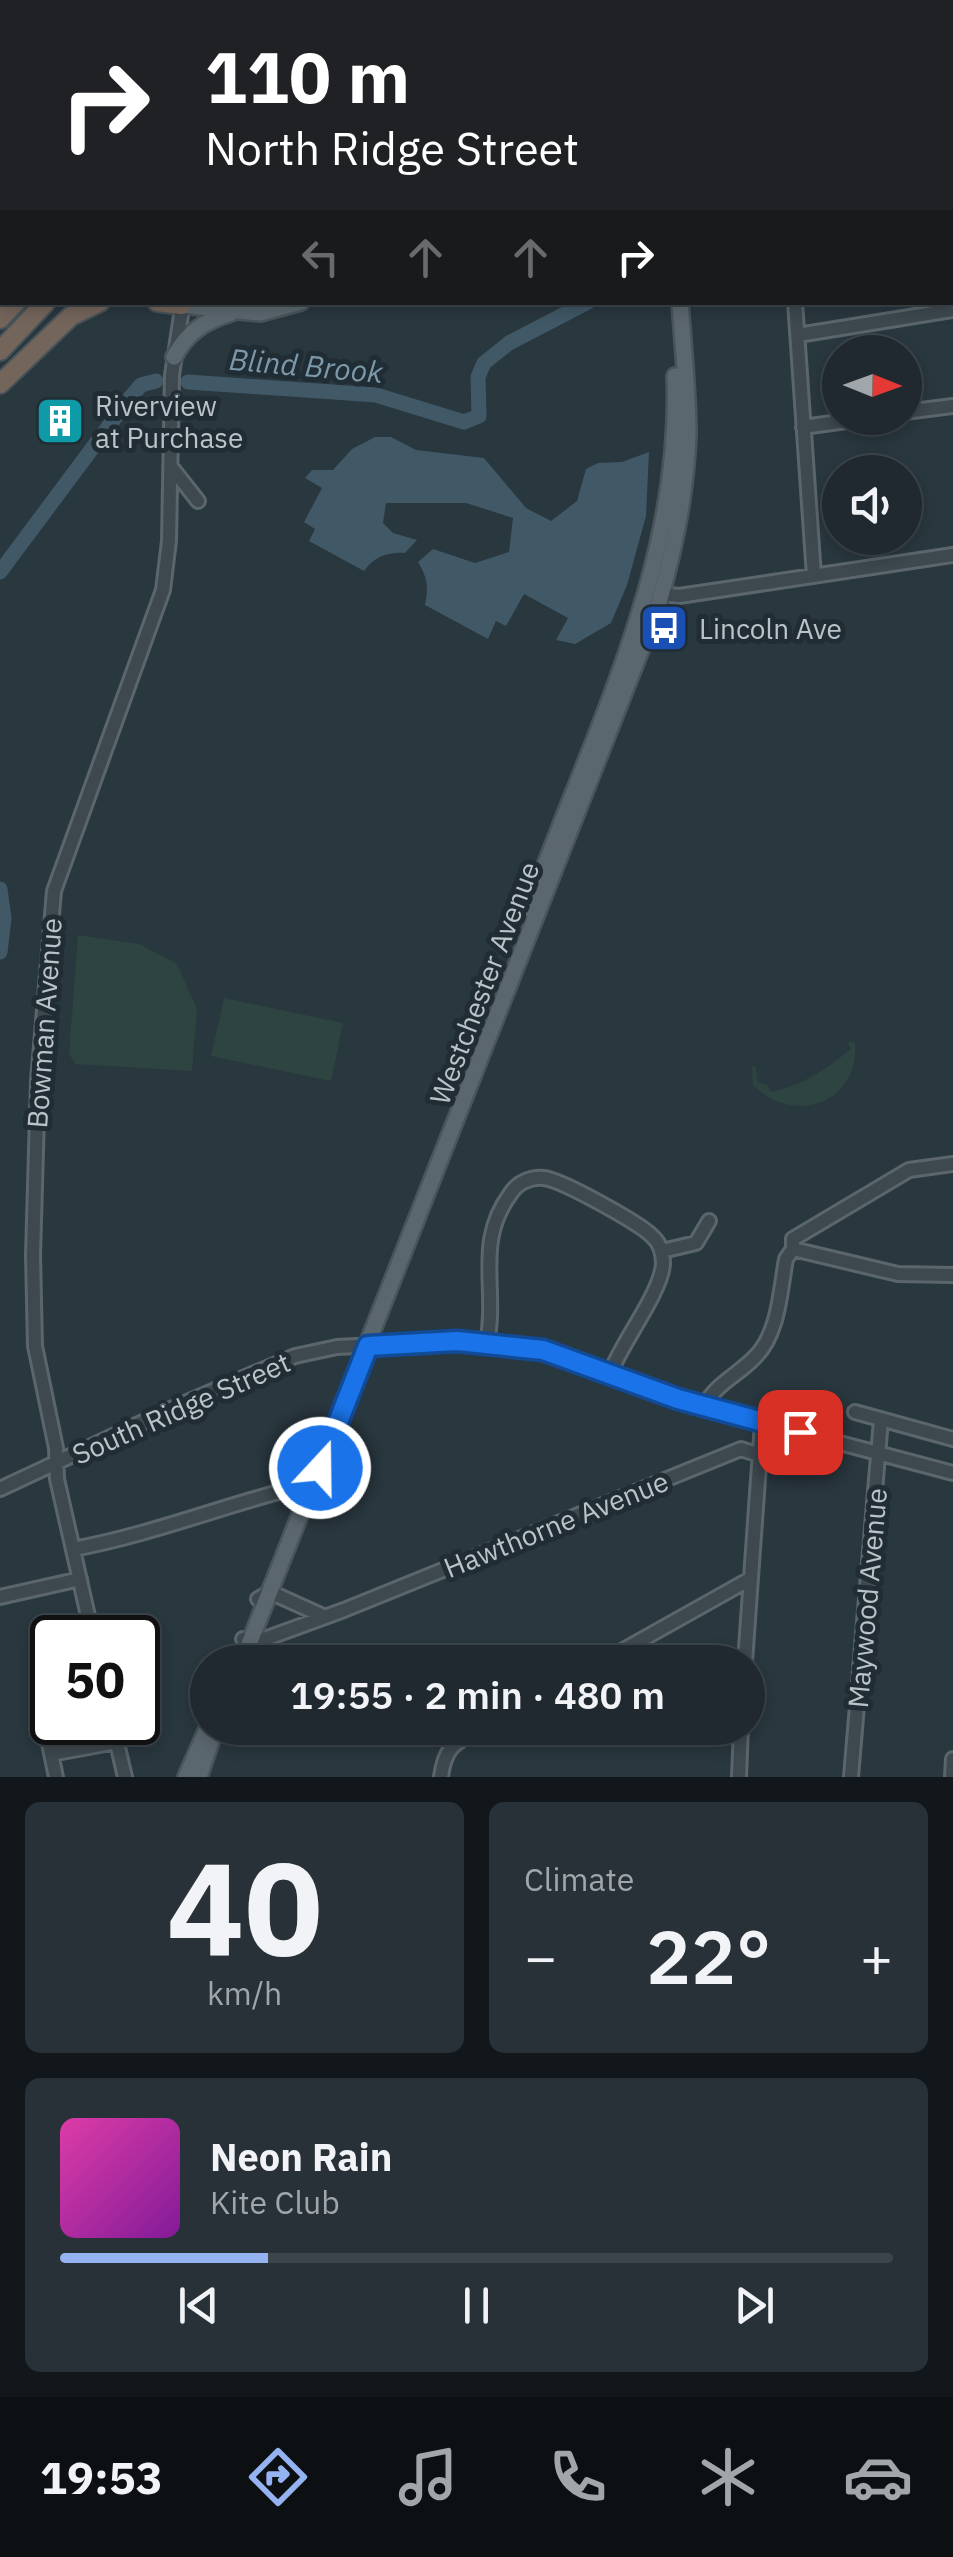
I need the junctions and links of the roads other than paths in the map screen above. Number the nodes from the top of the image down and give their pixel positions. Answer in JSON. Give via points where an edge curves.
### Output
{"nodes":[{"id":1,"x":43,"y":305,"type":"edge"},
{"id":2,"x":94,"y":305,"type":"edge"},
{"id":3,"x":183,"y":305,"type":"edge"},
{"id":4,"x":190,"y":305,"type":"edge"},
{"id":5,"x":292,"y":305,"type":"edge"},
{"id":6,"x":672,"y":305,"type":"edge"},
{"id":7,"x":680,"y":305,"type":"edge"},
{"id":8,"x":795,"y":305,"type":"edge"},
{"id":9,"x":953,"y":310,"type":"edge"},
{"id":10,"x":235,"y":312,"type":"junction"},
{"id":11,"x":798,"y":335,"type":"junction"},
{"id":12,"x":0,"y":351,"type":"edge"},
{"id":13,"x":174,"y":357,"type":"junction"},
{"id":14,"x":0,"y":384,"type":"edge"},
{"id":15,"x":953,"y":406,"type":"edge"},
{"id":16,"x":922,"y":410,"type":"edge"},
{"id":17,"x":822,"y":424,"type":"edge"},
{"id":18,"x":803,"y":426,"type":"junction"},
{"id":19,"x":170,"y":464,"type":"junction"},
{"id":20,"x":198,"y":501,"type":"dead end"},
{"id":21,"x":953,"y":555,"type":"edge"},
{"id":22,"x":814,"y":576,"type":"junction"},
{"id":23,"x":654,"y":593,"type":"junction"},
{"id":24,"x":953,"y":1164,"type":"edge"},
{"id":25,"x":710,"y":1221,"type":"dead end"},
{"id":26,"x":793,"y":1250,"type":"junction"},
{"id":27,"x":662,"y":1251,"type":"junction"},
{"id":28,"x":953,"y":1276,"type":"edge"},
{"id":29,"x":487,"y":1342,"type":"junction"},
{"id":30,"x":363,"y":1346,"type":"junction"},
{"id":31,"x":610,"y":1374,"type":"junction"},
{"id":32,"x":704,"y":1408,"type":"junction"},
{"id":33,"x":855,"y":1412,"type":"dead end"},
{"id":34,"x":881,"y":1420,"type":"junction"},
{"id":35,"x":762,"y":1423,"type":"junction"},
{"id":36,"x":953,"y":1440,"type":"edge"},
{"id":37,"x":880,"y":1454,"type":"junction"},
{"id":38,"x":759,"y":1455,"type":"junction"},
{"id":39,"x":56,"y":1464,"type":"junction"},
{"id":40,"x":953,"y":1471,"type":"edge"},
{"id":41,"x":308,"y":1484,"type":"junction"},
{"id":42,"x":0,"y":1489,"type":"edge"},
{"id":43,"x":73,"y":1549,"type":"junction"},
{"id":44,"x":80,"y":1579,"type":"junction"},
{"id":45,"x":750,"y":1579,"type":"junction"},
{"id":46,"x":264,"y":1596,"type":"junction"},
{"id":47,"x":0,"y":1597,"type":"edge"},
{"id":48,"x":88,"y":1615,"type":"edge"},
{"id":49,"x":324,"y":1616,"type":"junction"},
{"id":50,"x":246,"y":1641,"type":"junction"},
{"id":51,"x":244,"y":1645,"type":"edge"},
{"id":52,"x":245,"y":1645,"type":"edge"},
{"id":53,"x":632,"y":1645,"type":"edge"},
{"id":54,"x":746,"y":1645,"type":"edge"},
{"id":55,"x":49,"y":1745,"type":"edge"},
{"id":56,"x":100,"y":1745,"type":"edge"},
{"id":57,"x":117,"y":1745,"type":"edge"},
{"id":58,"x":200,"y":1745,"type":"edge"},
{"id":59,"x":211,"y":1745,"type":"edge"},
{"id":60,"x":456,"y":1745,"type":"edge"},
{"id":61,"x":741,"y":1745,"type":"edge"},
{"id":62,"x":51,"y":1754,"type":"junction"},
{"id":63,"x":953,"y":1758,"type":"edge"},
{"id":64,"x":56,"y":1777,"type":"edge"},
{"id":65,"x":125,"y":1777,"type":"edge"},
{"id":66,"x":186,"y":1777,"type":"edge"},
{"id":67,"x":199,"y":1777,"type":"edge"},
{"id":68,"x":442,"y":1777,"type":"edge"},
{"id":69,"x":739,"y":1777,"type":"edge"},
{"id":70,"x":852,"y":1777,"type":"edge"},
{"id":71,"x":952,"y":1777,"type":"edge"}],
"edges":[{"from":1,"to":12,"type":"highway"},
{"from":2,"to":14,"type":"highway","via":[[71,316]]},
{"from":3,"to":13,"type":"street","name":"Bowman Avenue"},
{"from":4,"to":10,"type":"main road"},
{"from":5,"to":10,"type":"main road"},
{"from":6,"to":23,"type":"main road","name":"Westchester Avenue","via":[[673,466]]},
{"from":7,"to":23,"type":"main road","name":"Westchester Avenue","via":[[687,460],[680,519]]},
{"from":8,"to":11,"type":"street"},
{"from":9,"to":11,"type":"street"},
{"from":10,"to":13,"type":"main road","via":[[202,324]]},
{"from":11,"to":18,"type":"street"},
{"from":13,"to":19,"type":"street","name":"Bowman Avenue"},
{"from":15,"to":16,"type":"street"},
{"from":17,"to":18,"type":"street"},
{"from":18,"to":22,"type":"street"},
{"from":19,"to":20,"type":"street"},
{"from":19,"to":39,"type":"street","name":"Bowman Avenue","via":[[163,590],[54,891],[48,926],[34,1324]]},
{"from":21,"to":22,"type":"street"},
{"from":22,"to":23,"type":"street","via":[[679,596]]},
{"from":23,"to":30,"type":"main road","name":"Westchester Avenue"},
{"from":24,"to":26,"type":"street","via":[[890,1179],[800,1232]]},
{"from":25,"to":27,"type":"street","via":[[696,1242]]},
{"from":26,"to":28,"type":"street","via":[[898,1274]]},
{"from":26,"to":32,"type":"street","via":[[772,1333]]},
{"from":27,"to":29,"type":"street","via":[[633,1222],[563,1185],[543,1178],[522,1182],[508,1196],[488,1249]]},
{"from":27,"to":31,"type":"street","via":[[656,1285]]},
{"from":29,"to":30,"type":"street","name":"South Ridge Street"},
{"from":29,"to":31,"type":"street","via":[[543,1350]]},
{"from":30,"to":39,"type":"street","name":"South Ridge Street","via":[[255,1370]]},
{"from":30,"to":41,"type":"main road","name":"Westchester Avenue"},
{"from":31,"to":32,"type":"street"},
{"from":32,"to":35,"type":"street"},
{"from":33,"to":34,"type":"street"},
{"from":34,"to":36,"type":"street"},
{"from":34,"to":37,"type":"street","name":"Maywood Avenue"},
{"from":35,"to":37,"type":"street"},
{"from":35,"to":38,"type":"street"},
{"from":37,"to":40,"type":"street"},
{"from":37,"to":70,"type":"street","name":"Maywood Avenue"},
{"from":38,"to":45,"type":"street"},
{"from":38,"to":49,"type":"street","name":"Hawthorne Avenue","via":[[742,1449]]},
{"from":39,"to":42,"type":"street","name":"South Ridge Street"},
{"from":39,"to":43,"type":"street","name":"Bowman Avenue"},
{"from":41,"to":43,"type":"street"},
{"from":41,"to":46,"type":"main road","name":"Westchester Avenue"},
{"from":43,"to":44,"type":"street","name":"Bowman Avenue"},
{"from":44,"to":47,"type":"street"},
{"from":44,"to":48,"type":"street","name":"Bowman Avenue"},
{"from":45,"to":53,"type":"street"},
{"from":45,"to":54,"type":"street"},
{"from":46,"to":49,"type":"street"},
{"from":46,"to":50,"type":"main road","name":"Westchester Avenue"},
{"from":49,"to":50,"type":"street","name":"Hawthorne Avenue"},
{"from":50,"to":51,"type":"main road","name":"Westchester Avenue"},
{"from":50,"to":52,"type":"main road","name":"Westchester Avenue"},
{"from":55,"to":62,"type":"street"},
{"from":56,"to":62,"type":"street"},
{"from":57,"to":65,"type":"street"},
{"from":58,"to":66,"type":"main road"},
{"from":59,"to":67,"type":"main road"},
{"from":60,"to":68,"type":"street","via":[[444,1756]]},
{"from":61,"to":69,"type":"street"},
{"from":62,"to":64,"type":"street"},
{"from":63,"to":71,"type":"street"}]}
